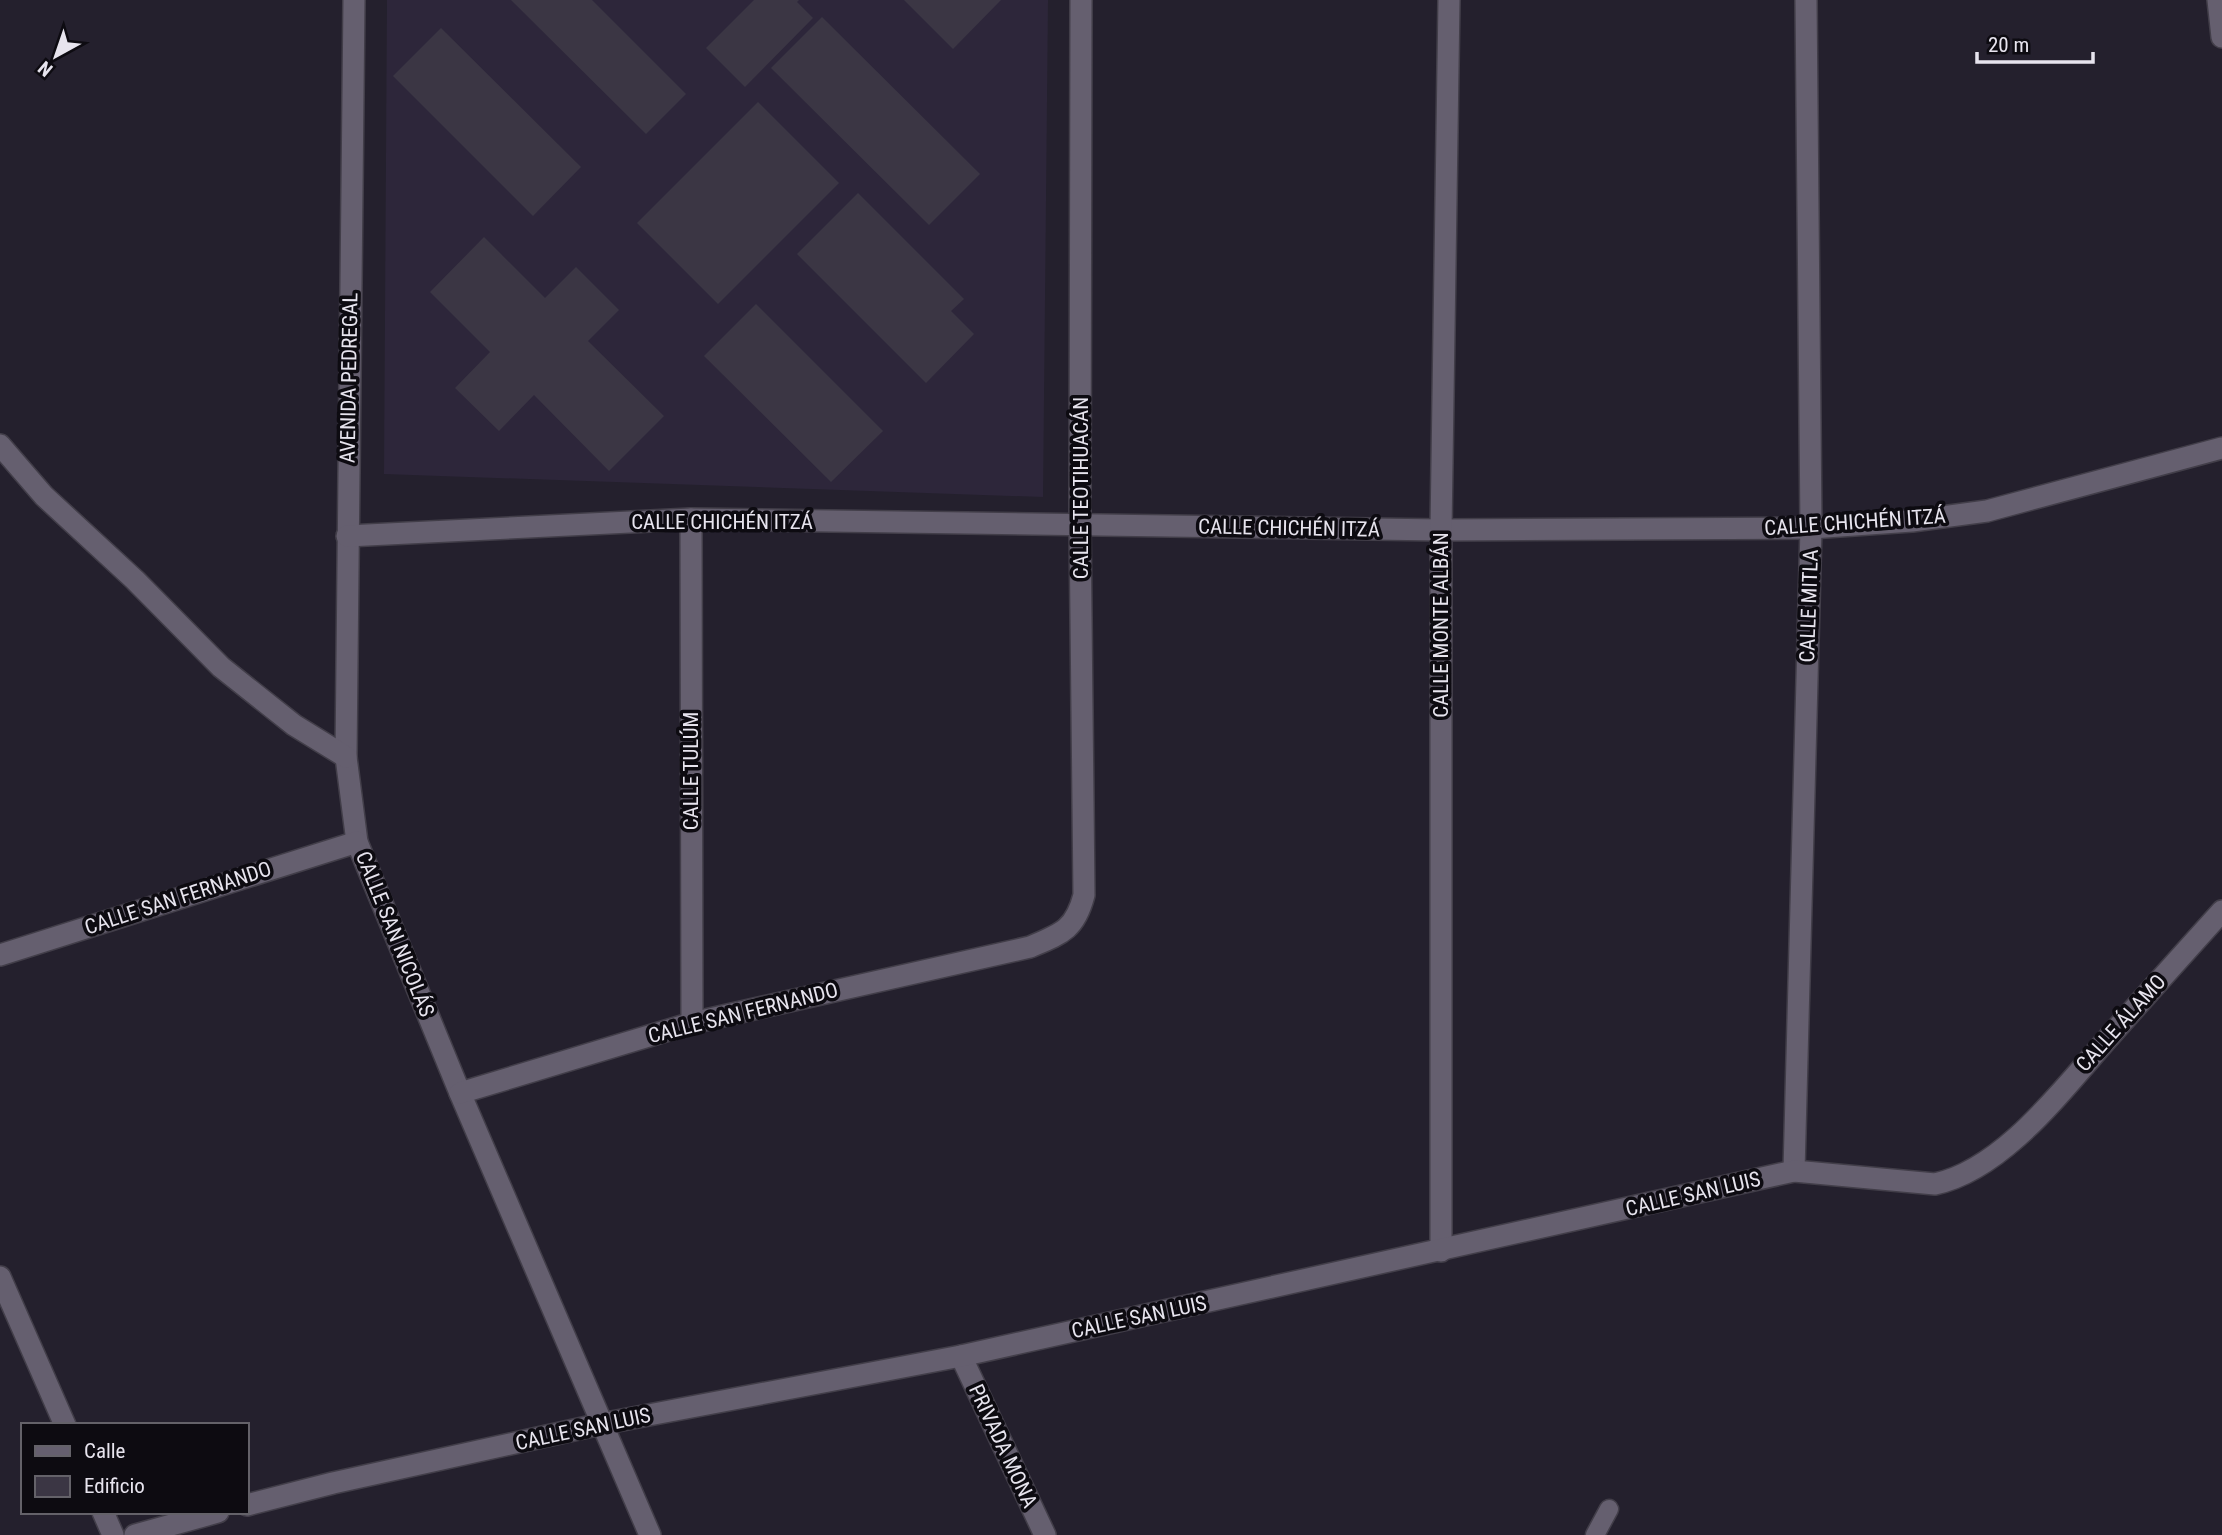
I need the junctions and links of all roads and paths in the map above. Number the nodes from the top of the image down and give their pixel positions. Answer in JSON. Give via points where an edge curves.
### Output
{"nodes":[{"id":1,"x":354,"y":0,"type":"edge"},
{"id":2,"x":1081,"y":0,"type":"edge"},
{"id":3,"x":1449,"y":0,"type":"edge"},
{"id":4,"x":1806,"y":0,"type":"edge"},
{"id":5,"x":2218,"y":0,"type":"edge"},
{"id":6,"x":2222,"y":37,"type":"edge"},
{"id":7,"x":0,"y":445,"type":"edge"},
{"id":8,"x":2222,"y":448,"type":"edge"},
{"id":9,"x":691,"y":519,"type":"junction"},
{"id":10,"x":1080,"y":525,"type":"junction"},
{"id":11,"x":1811,"y":528,"type":"junction"},
{"id":12,"x":1441,"y":530,"type":"junction"},
{"id":13,"x":346,"y":536,"type":"junction"},
{"id":14,"x":346,"y":757,"type":"junction"},
{"id":15,"x":357,"y":842,"type":"junction"},
{"id":16,"x":2222,"y":911,"type":"edge"},
{"id":17,"x":1030,"y":947,"type":"joint"},
{"id":18,"x":0,"y":955,"type":"edge"},
{"id":19,"x":692,"y":1023,"type":"junction"},
{"id":20,"x":460,"y":1093,"type":"junction"},
{"id":21,"x":2020,"y":1135,"type":"joint"},
{"id":22,"x":1794,"y":1171,"type":"junction"},
{"id":23,"x":1441,"y":1251,"type":"junction"},
{"id":24,"x":0,"y":1277,"type":"edge"},
{"id":25,"x":961,"y":1356,"type":"junction"},
{"id":26,"x":64,"y":1423,"type":"edge"},
{"id":27,"x":601,"y":1424,"type":"junction"},
{"id":28,"x":248,"y":1505,"type":"edge"},
{"id":29,"x":1609,"y":1509,"type":"dead end"},
{"id":30,"x":104,"y":1514,"type":"edge"},
{"id":31,"x":211,"y":1514,"type":"edge"},
{"id":32,"x":113,"y":1535,"type":"edge"},
{"id":33,"x":135,"y":1535,"type":"edge"},
{"id":34,"x":650,"y":1535,"type":"edge"},
{"id":35,"x":1045,"y":1535,"type":"edge"},
{"id":36,"x":1595,"y":1535,"type":"edge"}],
"edges":[{"from":1,"to":13,"type":"street","name":"AVENIDA PEDREGAL"},
{"from":2,"to":10,"type":"street","name":"CALLE TEOTIHUACÁN"},
{"from":3,"to":12,"type":"street","name":"CALLE MONTE ALBÁN"},
{"from":4,"to":11,"type":"street","name":"CALLE MITLA"},
{"from":5,"to":6,"type":"street"},
{"from":7,"to":14,"type":"street","via":[[44,496],[221,667],[294,726]]},
{"from":8,"to":11,"type":"street","name":"CALLE CHICHÉN ITZÁ","via":[[1987,511]]},
{"from":9,"to":10,"type":"street","name":"CALLE CHICHÉN ITZÁ"},
{"from":9,"to":13,"type":"street","name":"CALLE CHICHÉN ITZÁ"},
{"from":9,"to":19,"type":"street","name":"CALLE TULÚM"},
{"from":10,"to":12,"type":"street","name":"CALLE CHICHÉN ITZÁ"},
{"from":10,"to":17,"type":"street","name":"CALLE TEOTIHUACÁN","via":[[1084,895],[1080,911],[1065,932]]},
{"from":11,"to":12,"type":"street","name":"CALLE CHICHÉN ITZÁ"},
{"from":11,"to":22,"type":"street","name":"CALLE MITLA"},
{"from":12,"to":23,"type":"street","name":"CALLE MONTE ALBÁN"},
{"from":13,"to":14,"type":"street","name":"AVENIDA PEDREGAL"},
{"from":14,"to":15,"type":"street","name":"CALLE SAN NICOLÁS"},
{"from":15,"to":18,"type":"street","name":"CALLE SAN FERNANDO"},
{"from":15,"to":20,"type":"street","name":"CALLE SAN NICOLÁS"},
{"from":16,"to":21,"type":"street","name":"CALLE ÁLAMO"},
{"from":17,"to":19,"type":"street","name":"CALLE SAN FERNANDO"},
{"from":19,"to":20,"type":"street","name":"CALLE SAN FERNANDO"},
{"from":20,"to":27,"type":"street","name":"CALLE SAN NICOLÁS"},
{"from":21,"to":22,"type":"street","name":"CALLE SAN LUIS","via":[[1958,1178],[1935,1184]]},
{"from":22,"to":23,"type":"street","name":"CALLE SAN LUIS"},
{"from":23,"to":25,"type":"street","name":"CALLE SAN LUIS"},
{"from":24,"to":26,"type":"street"},
{"from":25,"to":27,"type":"street","name":"CALLE SAN LUIS"},
{"from":25,"to":35,"type":"street","name":"PRIVADA MONA"},
{"from":27,"to":28,"type":"street","name":"CALLE SAN LUIS"},
{"from":27,"to":34,"type":"street","name":"CALLE SAN NICOLÁS"},
{"from":29,"to":36,"type":"lane"},
{"from":30,"to":32,"type":"street"},
{"from":31,"to":33,"type":"street"}]}
